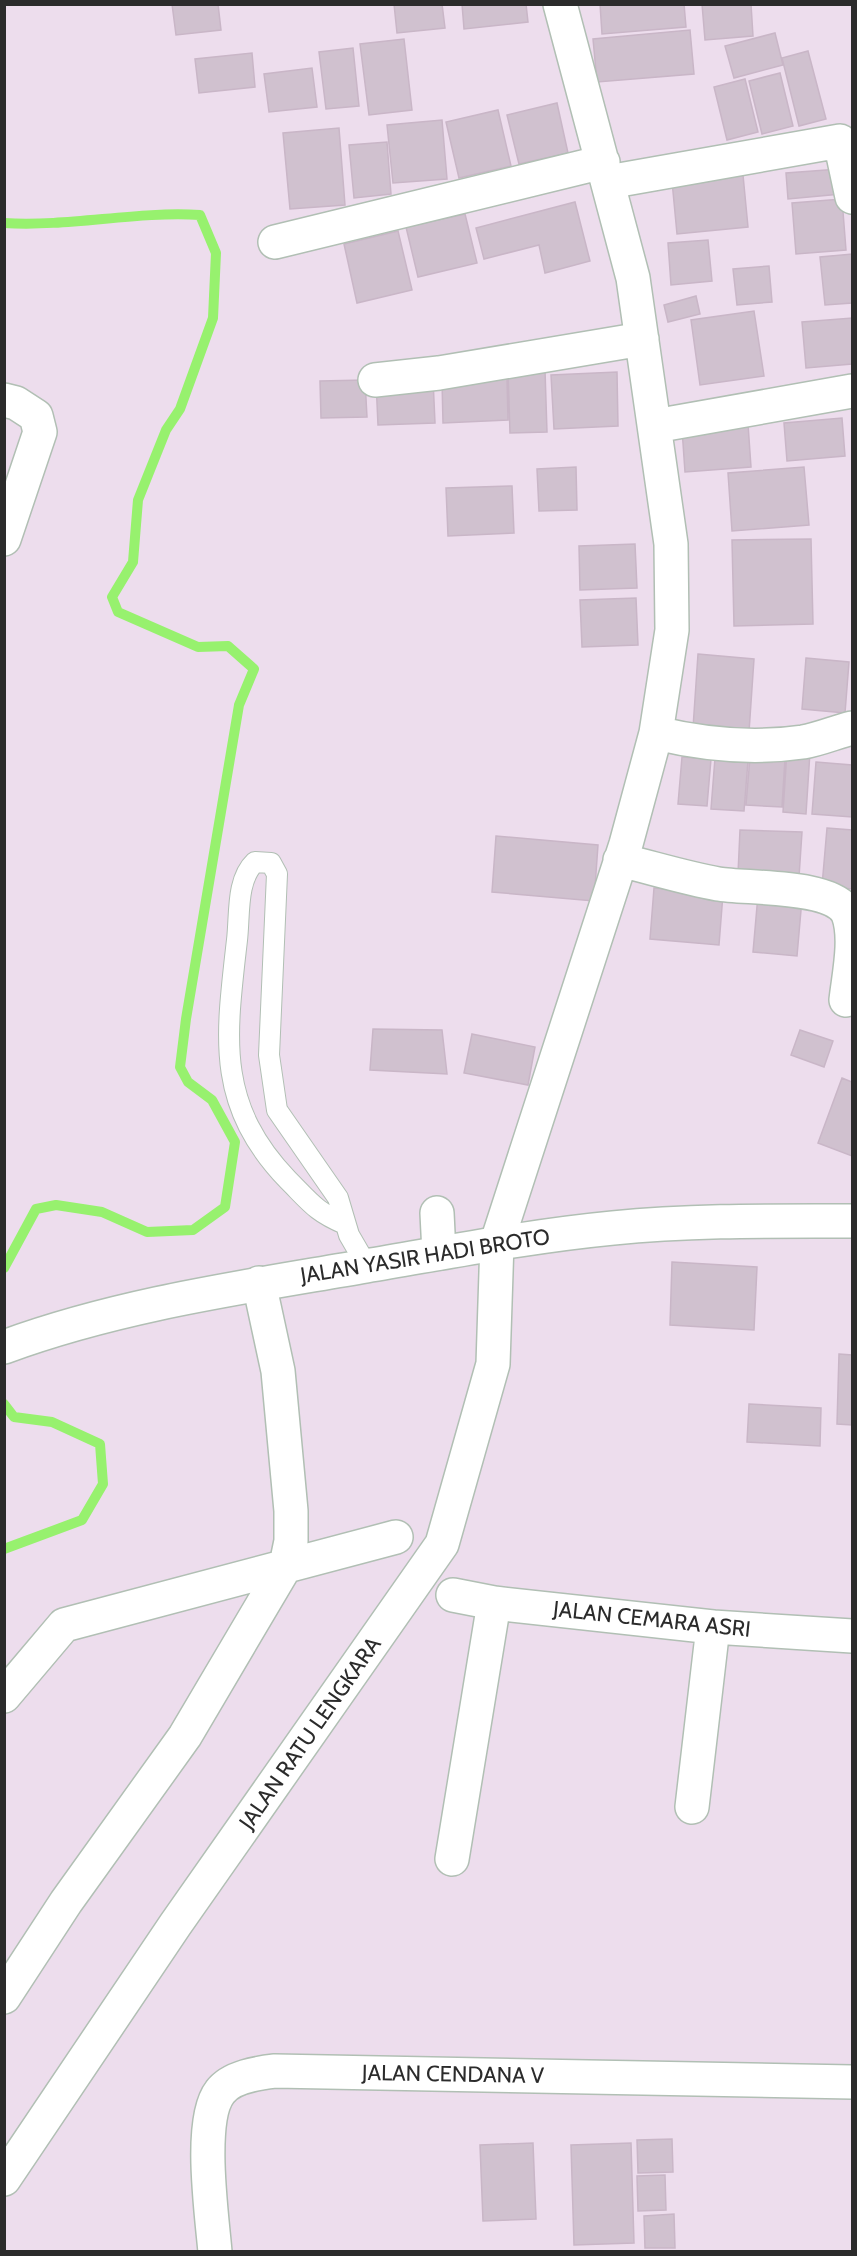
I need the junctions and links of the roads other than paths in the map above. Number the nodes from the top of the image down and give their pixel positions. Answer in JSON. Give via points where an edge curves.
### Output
{"nodes":[{"id":1,"x":560,"y":4,"type":"edge"},
{"id":2,"x":605,"y":172,"type":"junction"},
{"id":3,"x":852,"y":197,"type":"edge"},
{"id":4,"x":275,"y":242,"type":"dead end"},
{"id":5,"x":642,"y":339,"type":"junction"},
{"id":6,"x":375,"y":380,"type":"dead end"},
{"id":7,"x":852,"y":391,"type":"edge"},
{"id":8,"x":4,"y":400,"type":"edge"},
{"id":9,"x":655,"y":426,"type":"junction"},
{"id":10,"x":4,"y":539,"type":"edge"},
{"id":11,"x":852,"y":728,"type":"edge"},
{"id":12,"x":656,"y":733,"type":"junction"},
{"id":13,"x":620,"y":860,"type":"junction"},
{"id":14,"x":846,"y":1000,"type":"dead end"},
{"id":15,"x":437,"y":1213,"type":"dead end"},
{"id":16,"x":852,"y":1221,"type":"edge"},
{"id":17,"x":345,"y":1224,"type":"junction"},
{"id":18,"x":497,"y":1242,"type":"junction"},
{"id":19,"x":439,"y":1253,"type":"junction"},
{"id":20,"x":367,"y":1266,"type":"junction"},
{"id":21,"x":259,"y":1283,"type":"junction"},
{"id":22,"x":17,"y":1342,"type":"edge"},
{"id":23,"x":396,"y":1538,"type":"dead end"},
{"id":24,"x":286,"y":1565,"type":"junction"},
{"id":25,"x":453,"y":1595,"type":"dead end"},
{"id":26,"x":494,"y":1603,"type":"junction"},
{"id":27,"x":713,"y":1627,"type":"junction"},
{"id":28,"x":852,"y":1636,"type":"edge"},
{"id":29,"x":4,"y":1696,"type":"edge"},
{"id":30,"x":692,"y":1806,"type":"dead end"},
{"id":31,"x":452,"y":1859,"type":"dead end"},
{"id":32,"x":4,"y":1997,"type":"edge"},
{"id":33,"x":852,"y":2082,"type":"edge"},
{"id":34,"x":4,"y":2179,"type":"edge"},
{"id":35,"x":215,"y":2252,"type":"edge"}],
"edges":[{"from":1,"to":2,"type":"street","name":"JALAN RATU LENGKARA"},
{"from":2,"to":3,"type":"street","via":[[840,141]]},
{"from":2,"to":4,"type":"street"},
{"from":2,"to":5,"type":"street","name":"JALAN RATU LENGKARA","via":[[633,278]]},
{"from":5,"to":6,"type":"street"},
{"from":5,"to":9,"type":"street","name":"JALAN RATU LENGKARA"},
{"from":7,"to":9,"type":"street"},
{"from":8,"to":10,"type":"street","via":[[36,416],[40,432]]},
{"from":9,"to":12,"type":"street","name":"JALAN RATU LENGKARA","via":[[671,544],[672,620]]},
{"from":11,"to":12,"type":"street","via":[[805,741],[775,744],[693,742]]},
{"from":12,"to":13,"type":"street","name":"JALAN RATU LENGKARA"},
{"from":13,"to":14,"type":"street","via":[[719,884],[809,892],[838,902],[848,913],[852,932]]},
{"from":13,"to":18,"type":"street","name":"JALAN RATU LENGKARA"},
{"from":15,"to":19,"type":"street"},
{"from":16,"to":18,"type":"street","name":"JALAN YASIR HADI BROTO","via":[[738,1220],[614,1228]]},
{"from":17,"to":17,"type":"lane","via":[[321,1214],[269,1160],[249,1130],[235,1093],[231,1074],[231,993],[243,879],[255,862],[271,863],[277,874],[269,1055],[277,1110],[338,1198]]},
{"from":17,"to":20,"type":"lane"},
{"from":18,"to":19,"type":"street","name":"JALAN YASIR HADI BROTO"},
{"from":18,"to":34,"type":"street","name":"JALAN RATU LENGKARA","via":[[493,1364],[442,1544],[175,1924]]},
{"from":19,"to":20,"type":"street","name":"JALAN YASIR HADI BROTO"},
{"from":20,"to":21,"type":"street","name":"JALAN YASIR HADI BROTO"},
{"from":21,"to":22,"type":"street","name":"JALAN YASIR HADI BROTO","via":[[125,1311]]},
{"from":21,"to":24,"type":"street","via":[[278,1371],[291,1511]]},
{"from":23,"to":24,"type":"street"},
{"from":24,"to":29,"type":"street","via":[[64,1625]]},
{"from":24,"to":32,"type":"street","via":[[186,1736],[66,1902]]},
{"from":25,"to":26,"type":"street","name":"JALAN CEMARA ASRI"},
{"from":26,"to":27,"type":"street","name":"JALAN CEMARA ASRI"},
{"from":26,"to":31,"type":"street"},
{"from":27,"to":28,"type":"street","name":"JALAN CEMARA ASRI"},
{"from":27,"to":30,"type":"street"},
{"from":33,"to":35,"type":"street","name":"JALAN CENDANA V","via":[[257,2073],[221,2090],[214,2102],[207,2153]]}]}
